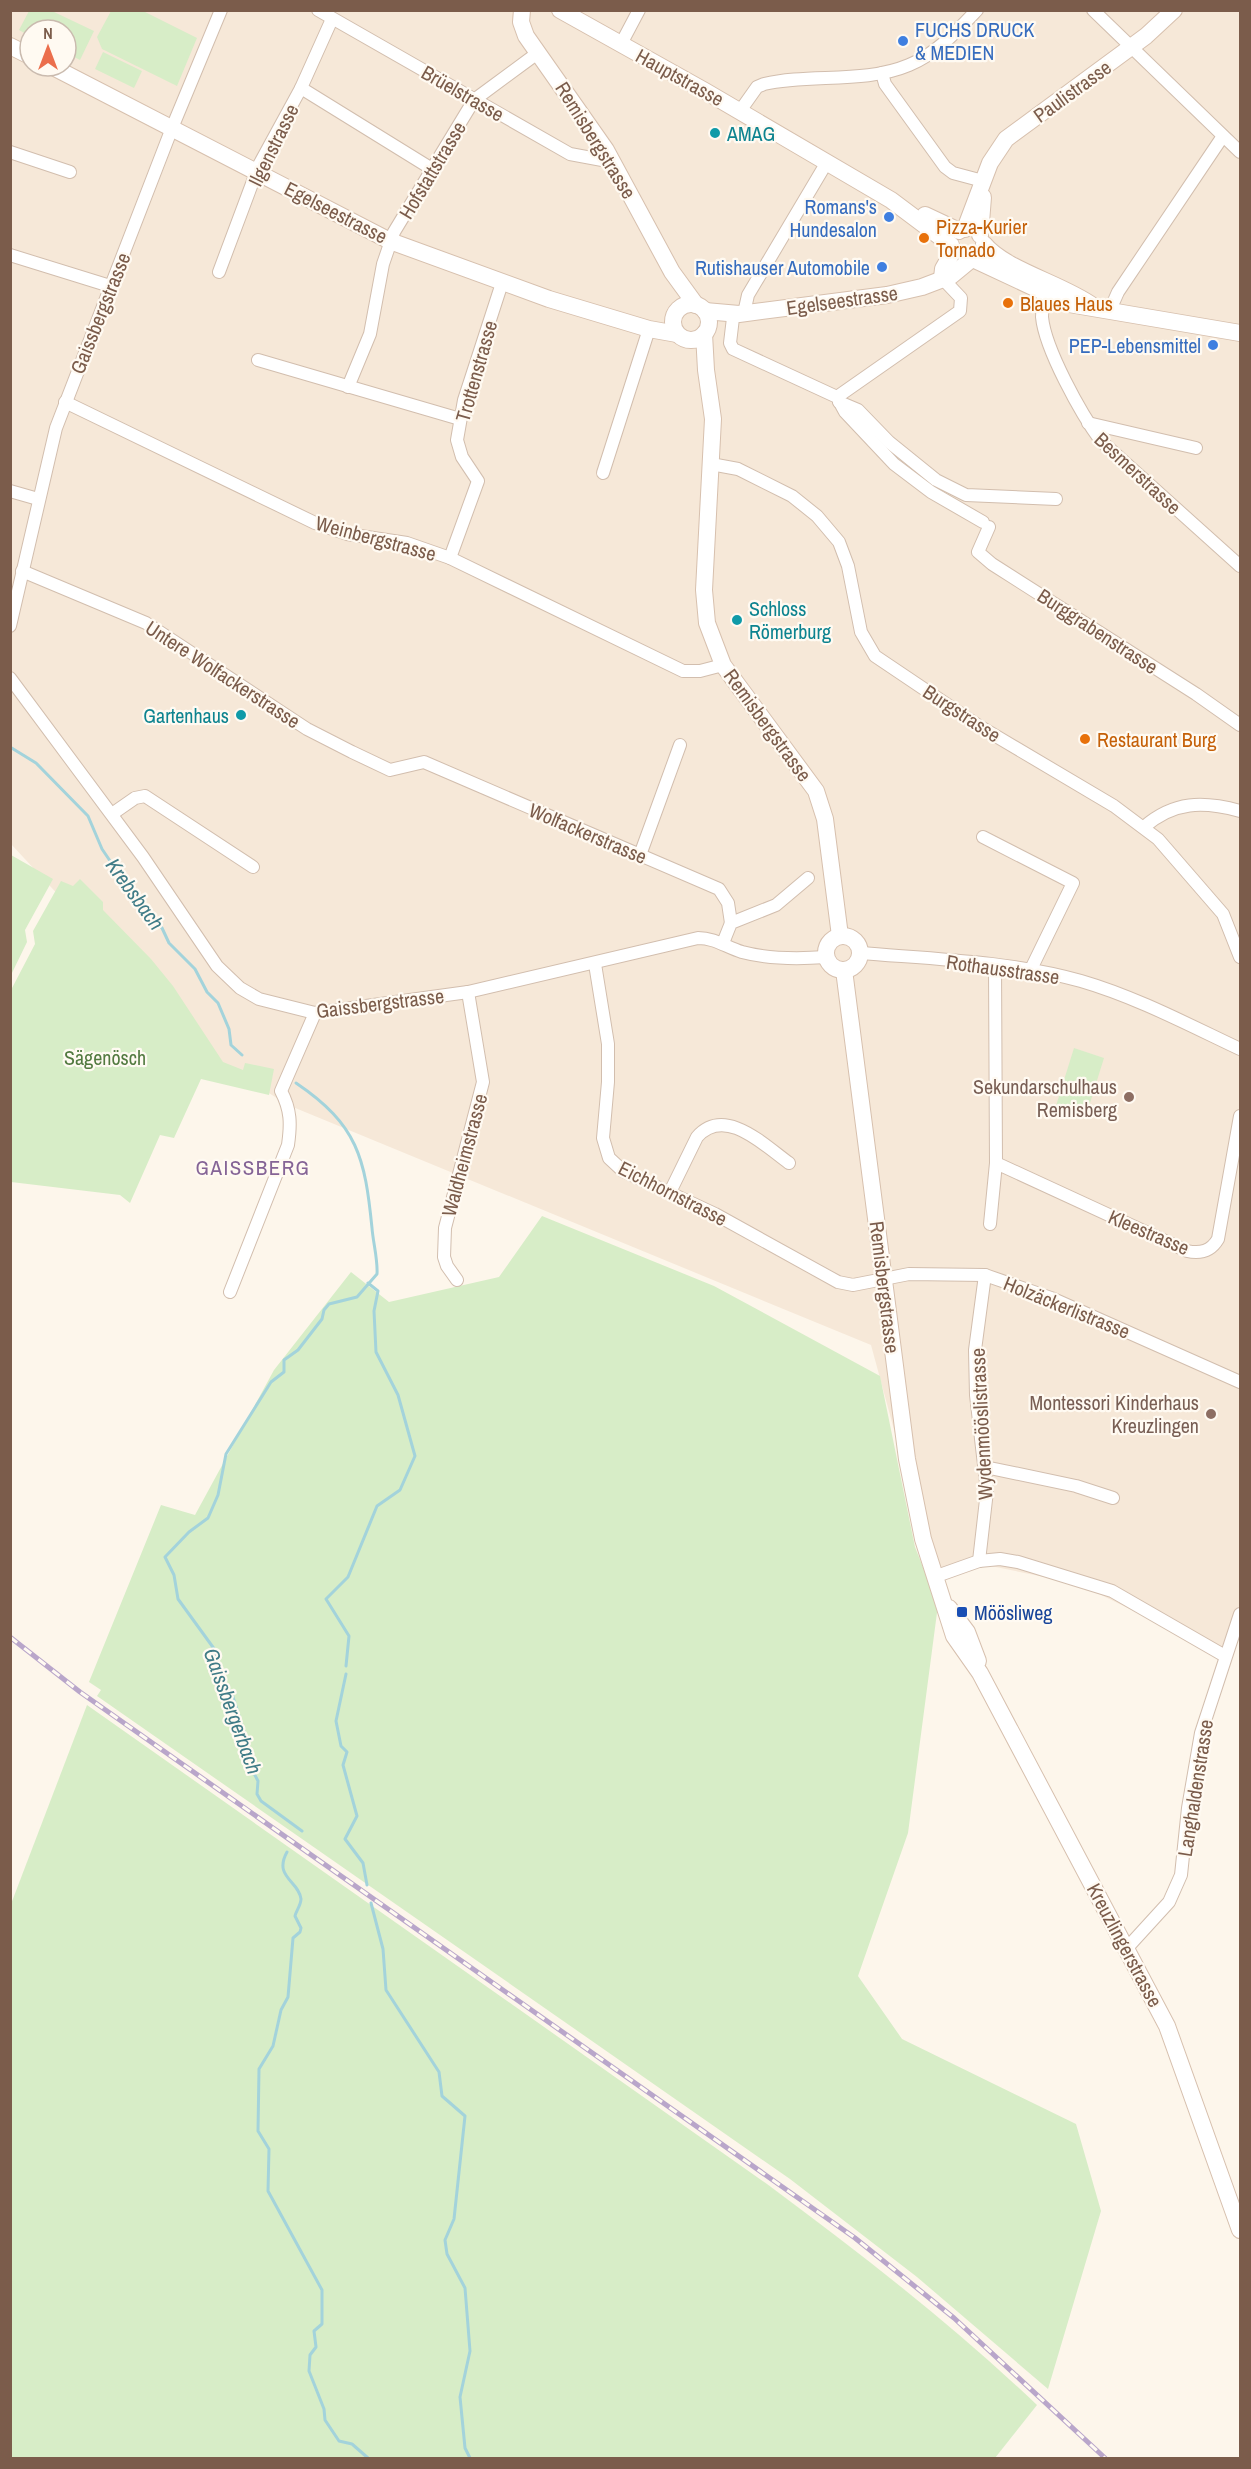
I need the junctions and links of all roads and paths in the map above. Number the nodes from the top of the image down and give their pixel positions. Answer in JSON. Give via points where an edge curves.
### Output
{"nodes":[{"id":1,"x":221,"y":10,"type":"edge"},
{"id":2,"x":318,"y":10,"type":"edge"},
{"id":3,"x":522,"y":10,"type":"edge"},
{"id":4,"x":560,"y":10,"type":"edge"},
{"id":5,"x":639,"y":10,"type":"edge"},
{"id":6,"x":977,"y":10,"type":"edge"},
{"id":7,"x":1093,"y":10,"type":"edge"},
{"id":8,"x":1173,"y":10,"type":"edge"},
{"id":9,"x":332,"y":19,"type":"junction"},
{"id":10,"x":621,"y":44,"type":"junction"},
{"id":11,"x":1131,"y":47,"type":"junction"},
{"id":12,"x":539,"y":52,"type":"junction"},
{"id":13,"x":882,"y":73,"type":"junction"},
{"id":14,"x":74,"y":78,"type":"edge"},
{"id":15,"x":301,"y":88,"type":"junction"},
{"id":16,"x":474,"y":100,"type":"junction"},
{"id":17,"x":740,"y":111,"type":"junction"},
{"id":18,"x":172,"y":128,"type":"junction"},
{"id":19,"x":1223,"y":136,"type":"junction"},
{"id":20,"x":10,"y":152,"type":"edge"},
{"id":21,"x":1240,"y":152,"type":"edge"},
{"id":22,"x":613,"y":162,"type":"junction"},
{"id":23,"x":827,"y":162,"type":"junction"},
{"id":24,"x":432,"y":169,"type":"junction"},
{"id":25,"x":70,"y":172,"type":"dead end"},
{"id":26,"x":257,"y":172,"type":"junction"},
{"id":27,"x":983,"y":181,"type":"junction"},
{"id":28,"x":965,"y":239,"type":"junction"},
{"id":29,"x":390,"y":241,"type":"junction"},
{"id":30,"x":10,"y":255,"type":"edge"},
{"id":31,"x":972,"y":261,"type":"junction"},
{"id":32,"x":219,"y":272,"type":"dead end"},
{"id":33,"x":942,"y":278,"type":"junction"},
{"id":34,"x":502,"y":283,"type":"junction"},
{"id":35,"x":110,"y":286,"type":"junction"},
{"id":36,"x":1050,"y":288,"type":"junction"},
{"id":37,"x":1102,"y":308,"type":"junction"},
{"id":38,"x":739,"y":315,"type":"junction"},
{"id":39,"x":695,"y":317,"type":"junction"},
{"id":40,"x":643,"y":326,"type":"junction"},
{"id":41,"x":1240,"y":333,"type":"edge"},
{"id":42,"x":682,"y":337,"type":"junction"},
{"id":43,"x":258,"y":360,"type":"dead end"},
{"id":44,"x":706,"y":370,"type":"junction"},
{"id":45,"x":348,"y":387,"type":"junction"},
{"id":46,"x":838,"y":400,"type":"junction"},
{"id":47,"x":65,"y":402,"type":"junction"},
{"id":48,"x":460,"y":419,"type":"junction"},
{"id":49,"x":1088,"y":423,"type":"junction"},
{"id":50,"x":1196,"y":448,"type":"dead end"},
{"id":51,"x":711,"y":464,"type":"junction"},
{"id":52,"x":603,"y":473,"type":"dead end"},
{"id":53,"x":10,"y":491,"type":"edge"},
{"id":54,"x":38,"y":499,"type":"junction"},
{"id":55,"x":1056,"y":499,"type":"dead end"},
{"id":56,"x":450,"y":558,"type":"junction"},
{"id":57,"x":1240,"y":566,"type":"edge"},
{"id":58,"x":22,"y":571,"type":"junction"},
{"id":59,"x":10,"y":626,"type":"edge"},
{"id":60,"x":723,"y":665,"type":"junction"},
{"id":61,"x":10,"y":678,"type":"edge"},
{"id":62,"x":1240,"y":725,"type":"edge"},
{"id":63,"x":680,"y":745,"type":"dead end"},
{"id":64,"x":424,"y":762,"type":"joint"},
{"id":65,"x":1240,"y":811,"type":"edge"},
{"id":66,"x":112,"y":814,"type":"junction"},
{"id":67,"x":1144,"y":827,"type":"junction"},
{"id":68,"x":983,"y":837,"type":"dead end"},
{"id":69,"x":640,"y":855,"type":"junction"},
{"id":70,"x":253,"y":867,"type":"dead end"},
{"id":71,"x":808,"y":878,"type":"dead end"},
{"id":72,"x":731,"y":923,"type":"junction"},
{"id":73,"x":840,"y":936,"type":"junction"},
{"id":74,"x":723,"y":943,"type":"junction"},
{"id":75,"x":860,"y":953,"type":"junction"},
{"id":76,"x":826,"y":957,"type":"junction"},
{"id":77,"x":1240,"y":957,"type":"edge"},
{"id":78,"x":595,"y":963,"type":"junction"},
{"id":79,"x":995,"y":965,"type":"junction"},
{"id":80,"x":1031,"y":969,"type":"junction"},
{"id":81,"x":844,"y":970,"type":"junction"},
{"id":82,"x":468,"y":992,"type":"junction"},
{"id":83,"x":315,"y":1013,"type":"junction"},
{"id":84,"x":1240,"y":1049,"type":"edge"},
{"id":85,"x":1240,"y":1116,"type":"edge"},
{"id":86,"x":789,"y":1163,"type":"dead end"},
{"id":87,"x":996,"y":1163,"type":"junction"},
{"id":88,"x":670,"y":1192,"type":"junction"},
{"id":89,"x":990,"y":1224,"type":"dead end"},
{"id":90,"x":985,"y":1275,"type":"junction"},
{"id":91,"x":884,"y":1279,"type":"junction"},
{"id":92,"x":457,"y":1280,"type":"dead end"},
{"id":93,"x":230,"y":1292,"type":"dead end"},
{"id":94,"x":1240,"y":1382,"type":"edge"},
{"id":95,"x":984,"y":1467,"type":"junction"},
{"id":96,"x":1113,"y":1498,"type":"dead end"},
{"id":97,"x":979,"y":1561,"type":"junction"},
{"id":98,"x":934,"y":1577,"type":"junction"},
{"id":99,"x":1240,"y":1614,"type":"edge"},
{"id":100,"x":1225,"y":1656,"type":"junction"},
{"id":101,"x":980,"y":1673,"type":"joint"},
{"id":102,"x":1127,"y":1947,"type":"junction"},
{"id":103,"x":1240,"y":2230,"type":"edge"}],
"edges":[{"from":1,"to":18,"type":"street","name":"Gaissbergstrasse"},
{"from":2,"to":9,"type":"street","name":"Brüelstrasse"},
{"from":3,"to":12,"type":"street","name":"Remisbergstrasse","via":[[522,28]]},
{"from":4,"to":10,"type":"street","name":"Hauptstrasse"},
{"from":5,"to":10,"type":"street"},
{"from":6,"to":13,"type":"street","via":[[928,55]]},
{"from":7,"to":11,"type":"street"},
{"from":8,"to":11,"type":"street","name":"Paulistrasse"},
{"from":9,"to":15,"type":"street","name":"Ilgenstrasse"},
{"from":9,"to":16,"type":"street","name":"Brüelstrasse"},
{"from":10,"to":17,"type":"street","name":"Hauptstrasse"},
{"from":11,"to":19,"type":"street"},
{"from":11,"to":27,"type":"street","name":"Paulistrasse","via":[[1006,139]]},
{"from":12,"to":16,"type":"street","name":"Hofstattstrasse"},
{"from":12,"to":22,"type":"street","name":"Remisbergstrasse"},
{"from":13,"to":17,"type":"street","via":[[764,84],[757,87]]},
{"from":13,"to":27,"type":"street","via":[[885,84],[945,167]]},
{"from":14,"to":18,"type":"street","name":"Egelseestrasse"},
{"from":15,"to":24,"type":"street"},
{"from":15,"to":26,"type":"street","name":"Ilgenstrasse"},
{"from":16,"to":22,"type":"street","name":"Brüelstrasse","via":[[570,154]]},
{"from":16,"to":24,"type":"street","name":"Hofstattstrasse"},
{"from":17,"to":23,"type":"street","name":"Hauptstrasse"},
{"from":18,"to":26,"type":"street","name":"Egelseestrasse"},
{"from":18,"to":35,"type":"street","name":"Gaissbergstrasse"},
{"from":19,"to":21,"type":"street"},
{"from":19,"to":37,"type":"street","via":[[1118,292]]},
{"from":20,"to":25,"type":"street"},
{"from":22,"to":39,"type":"street","name":"Remisbergstrasse"},
{"from":23,"to":28,"type":"street","name":"Hauptstrasse"},
{"from":23,"to":38,"type":"street"},
{"from":24,"to":29,"type":"street","name":"Hofstattstrasse"},
{"from":26,"to":29,"type":"street","name":"Egelseestrasse"},
{"from":26,"to":32,"type":"street","name":"Ilgenstrasse"},
{"from":27,"to":28,"type":"street","name":"Paulistrasse"},
{"from":28,"to":31,"type":"street","via":[[982,254]]},
{"from":28,"to":31,"type":"street","via":[[959,260]]},
{"from":28,"to":33,"type":"street","via":[[943,269]]},
{"from":28,"to":36,"type":"street"},
{"from":29,"to":34,"type":"street","name":"Egelseestrasse"},
{"from":29,"to":45,"type":"street","name":"Hofstattstrasse","via":[[370,333]]},
{"from":30,"to":35,"type":"street"},
{"from":31,"to":33,"type":"street","name":"Egelseestrasse"},
{"from":31,"to":36,"type":"street"},
{"from":33,"to":38,"type":"street","name":"Egelseestrasse","via":[[887,295]]},
{"from":33,"to":46,"type":"street","via":[[961,298],[962,307],[955,316]]},
{"from":34,"to":40,"type":"street","name":"Egelseestrasse"},
{"from":34,"to":48,"type":"street","name":"Trottenstrasse"},
{"from":35,"to":47,"type":"street","name":"Gaissbergstrasse"},
{"from":36,"to":37,"type":"street","via":[[1073,292]]},
{"from":36,"to":49,"type":"street","name":"Besmerstrasse","via":[[1042,317],[1047,336]]},
{"from":37,"to":41,"type":"street"},
{"from":38,"to":39,"type":"street","name":"Egelseestrasse"},
{"from":38,"to":46,"type":"street","via":[[730,343],[733,349]]},
{"from":39,"to":40,"type":"street","name":"Egelseestrasse"},
{"from":39,"to":42,"type":"street","via":[[698,339]]},
{"from":39,"to":42,"type":"street","via":[[673,325]]},
{"from":39,"to":44,"type":"street","name":"Remisbergstrasse"},
{"from":40,"to":42,"type":"street","name":"Egelseestrasse"},
{"from":40,"to":52,"type":"street"},
{"from":42,"to":44,"type":"street","name":"Remisbergstrasse"},
{"from":43,"to":45,"type":"street"},
{"from":44,"to":51,"type":"street","name":"Remisbergstrasse","via":[[712,398]]},
{"from":45,"to":48,"type":"street"},
{"from":46,"to":55,"type":"street","via":[[858,410],[889,442],[936,480],[966,495]]},
{"from":46,"to":62,"type":"street","name":"Burggrabenstrasse","via":[[844,412],[894,464],[986,525],[978,552],[992,564]]},
{"from":47,"to":54,"type":"street","name":"Gaissbergstrasse"},
{"from":47,"to":56,"type":"street","name":"Weinbergstrasse","via":[[315,523],[347,534],[407,543]]},
{"from":48,"to":56,"type":"street","name":"Trottenstrasse","via":[[459,449],[478,481]]},
{"from":49,"to":50,"type":"street"},
{"from":49,"to":57,"type":"street","name":"Besmerstrasse","via":[[1101,441]]},
{"from":51,"to":60,"type":"street","name":"Remisbergstrasse","via":[[705,609]]},
{"from":51,"to":67,"type":"street","name":"Burgstrasse","via":[[738,469],[792,496],[817,516],[842,550],[861,632],[875,656],[979,726]]},
{"from":53,"to":54,"type":"street"},
{"from":54,"to":58,"type":"street","name":"Gaissbergstrasse"},
{"from":56,"to":60,"type":"street","name":"Weinbergstrasse","via":[[683,671]]},
{"from":58,"to":59,"type":"street","name":"Gaissbergstrasse"},
{"from":58,"to":64,"type":"street","name":"Untere Wolfackerstrasse","via":[[146,623],[307,729],[352,752],[390,770]]},
{"from":60,"to":73,"type":"street","name":"Remisbergstrasse","via":[[816,791],[825,819]]},
{"from":61,"to":66,"type":"street","name":"Gaissbergstrasse"},
{"from":63,"to":69,"type":"street"},
{"from":64,"to":69,"type":"street","name":"Wolfackerstrasse"},
{"from":65,"to":67,"type":"street","via":[[1188,803],[1170,809]]},
{"from":66,"to":70,"type":"street","via":[[135,798],[145,796]]},
{"from":66,"to":83,"type":"street","name":"Gaissbergstrasse","via":[[217,966],[240,988],[259,999]]},
{"from":67,"to":77,"type":"street","name":"Burgstrasse","via":[[1223,914]]},
{"from":68,"to":80,"type":"street","via":[[1073,883]]},
{"from":69,"to":72,"type":"street","name":"Wolfackerstrasse","via":[[719,889],[728,903]]},
{"from":71,"to":72,"type":"street","via":[[776,905]]},
{"from":72,"to":74,"type":"street"},
{"from":73,"to":75,"type":"street","via":[[854,940]]},
{"from":73,"to":76,"type":"street","via":[[827,946]]},
{"from":74,"to":76,"type":"street","name":"Gaissbergstrasse","via":[[748,953]]},
{"from":74,"to":78,"type":"street","name":"Gaissbergstrasse","via":[[698,938]]},
{"from":75,"to":79,"type":"street","name":"Rothausstrasse"},
{"from":75,"to":81,"type":"street","via":[[855,964]]},
{"from":76,"to":81,"type":"street","via":[[833,967]]},
{"from":78,"to":82,"type":"street","name":"Gaissbergstrasse"},
{"from":78,"to":88,"type":"street","name":"Eichhornstrasse","via":[[608,1044],[604,1148],[623,1171]]},
{"from":79,"to":80,"type":"street","name":"Rothausstrasse"},
{"from":79,"to":87,"type":"street"},
{"from":80,"to":84,"type":"street","name":"Rothausstrasse","via":[[1113,992]]},
{"from":81,"to":91,"type":"street","name":"Remisbergstrasse"},
{"from":82,"to":83,"type":"street","name":"Gaissbergstrasse"},
{"from":82,"to":92,"type":"street","name":"Waldheimstrasse","via":[[483,1082],[445,1228],[444,1257]]},
{"from":83,"to":93,"type":"street","via":[[280,1091],[288,1105],[291,1124],[288,1145]]},
{"from":85,"to":87,"type":"street","name":"Kleestrasse","via":[[1218,1239],[1201,1252],[1188,1251]]},
{"from":86,"to":88,"type":"street","via":[[744,1131],[727,1124],[714,1126],[697,1137]]},
{"from":87,"to":89,"type":"street"},
{"from":88,"to":91,"type":"street","name":"Eichhornstrasse","via":[[838,1282],[853,1285]]},
{"from":90,"to":91,"type":"street","name":"Holzäckerlistrasse","via":[[909,1274]]},
{"from":90,"to":94,"type":"street","name":"Holzäckerlistrasse","via":[[1051,1298]]},
{"from":90,"to":95,"type":"street","name":"Wydenmööslistrasse","via":[[975,1350]]},
{"from":91,"to":98,"type":"street","name":"Remisbergstrasse","via":[[913,1500]]},
{"from":95,"to":96,"type":"street","via":[[1076,1486]]},
{"from":95,"to":97,"type":"street","name":"Wydenmööslistrasse","via":[[986,1511]]},
{"from":97,"to":98,"type":"street"},
{"from":97,"to":100,"type":"street","via":[[1018,1562],[1112,1591]]},
{"from":98,"to":101,"type":"street","name":"Remisbergstrasse","via":[[954,1636]]},
{"from":99,"to":100,"type":"street","name":"Langhaldenstrasse"},
{"from":100,"to":102,"type":"street","name":"Langhaldenstrasse","via":[[1201,1733],[1181,1875],[1169,1902]]},
{"from":101,"to":102,"type":"street","name":"Kreuzlingerstrasse"},
{"from":102,"to":103,"type":"street","name":"Kreuzlingerstrasse","via":[[1167,2026]]}]}
